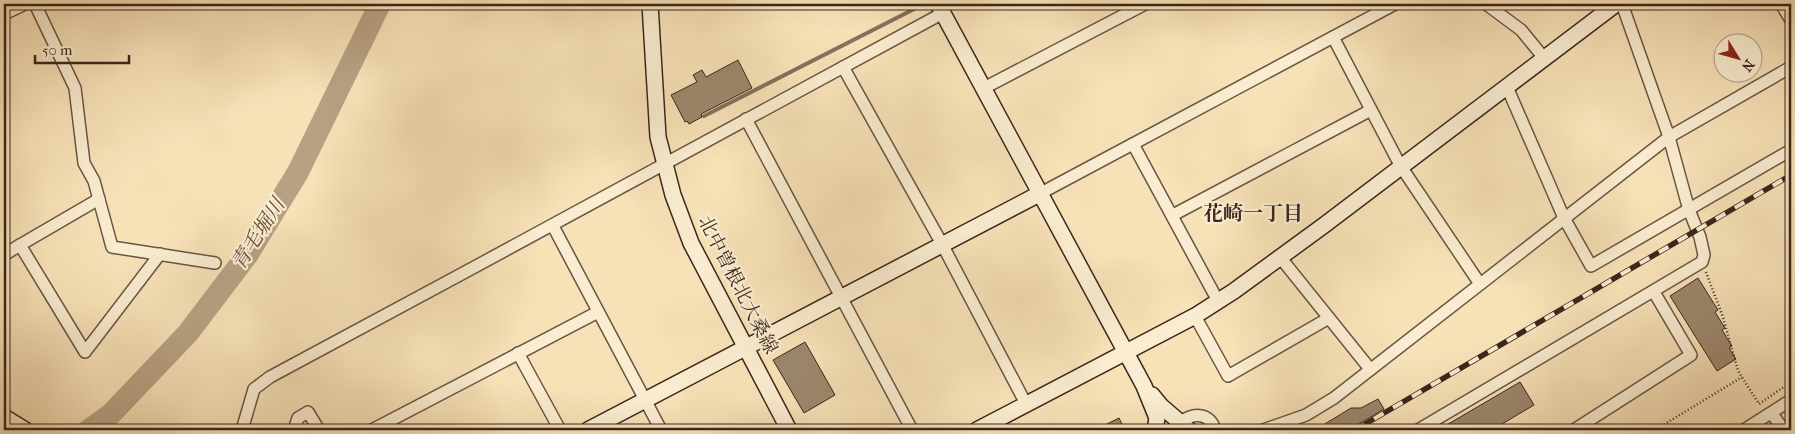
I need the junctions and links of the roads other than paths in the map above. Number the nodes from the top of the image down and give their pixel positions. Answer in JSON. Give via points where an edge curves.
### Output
{"nodes":[{"id":1,"x":25,"y":4,"type":"edge"},
{"id":2,"x":35,"y":4,"type":"edge"},
{"id":3,"x":650,"y":4,"type":"edge"},
{"id":4,"x":1145,"y":4,"type":"edge"},
{"id":5,"x":1395,"y":4,"type":"edge"},
{"id":6,"x":1486,"y":4,"type":"edge"},
{"id":7,"x":1616,"y":4,"type":"edge"},
{"id":8,"x":1622,"y":4,"type":"edge"},
{"id":9,"x":1781,"y":4,"type":"edge"},
{"id":10,"x":941,"y":9,"type":"edge"},
{"id":11,"x":4,"y":14,"type":"edge"},
{"id":12,"x":1791,"y":20,"type":"edge"},
{"id":13,"x":1333,"y":37,"type":"junction"},
{"id":14,"x":1544,"y":58,"type":"junction"},
{"id":15,"x":842,"y":67,"type":"junction"},
{"id":16,"x":1791,"y":67,"type":"edge"},
{"id":17,"x":1506,"y":87,"type":"junction"},
{"id":18,"x":984,"y":88,"type":"junction"},
{"id":19,"x":1371,"y":110,"type":"junction"},
{"id":20,"x":746,"y":119,"type":"junction"},
{"id":21,"x":1669,"y":137,"type":"junction"},
{"id":22,"x":1133,"y":144,"type":"junction"},
{"id":23,"x":1791,"y":150,"type":"edge"},
{"id":24,"x":664,"y":163,"type":"junction"},
{"id":25,"x":1400,"y":166,"type":"junction"},
{"id":26,"x":1041,"y":193,"type":"junction"},
{"id":27,"x":99,"y":199,"type":"junction"},
{"id":28,"x":1689,"y":210,"type":"junction"},
{"id":29,"x":1173,"y":215,"type":"junction"},
{"id":30,"x":1564,"y":218,"type":"junction"},
{"id":31,"x":553,"y":226,"type":"junction"},
{"id":32,"x":942,"y":244,"type":"junction"},
{"id":33,"x":20,"y":245,"type":"junction"},
{"id":34,"x":160,"y":254,"type":"junction"},
{"id":35,"x":4,"y":255,"type":"edge"},
{"id":36,"x":1280,"y":257,"type":"junction"},
{"id":37,"x":216,"y":263,"type":"dead end"},
{"id":38,"x":1480,"y":284,"type":"junction"},
{"id":39,"x":1654,"y":292,"type":"junction"},
{"id":40,"x":841,"y":297,"type":"junction"},
{"id":41,"x":1218,"y":301,"type":"junction"},
{"id":42,"x":598,"y":312,"type":"junction"},
{"id":43,"x":1195,"y":316,"type":"junction"},
{"id":44,"x":1329,"y":318,"type":"junction"},
{"id":45,"x":746,"y":346,"type":"junction"},
{"id":46,"x":1126,"y":352,"type":"junction"},
{"id":47,"x":518,"y":354,"type":"junction"},
{"id":48,"x":1370,"y":369,"type":"junction"},
{"id":49,"x":1144,"y":386,"type":"junction"},
{"id":50,"x":645,"y":400,"type":"junction"},
{"id":51,"x":1791,"y":400,"type":"edge"},
{"id":52,"x":1026,"y":404,"type":"junction"},
{"id":53,"x":1772,"y":414,"type":"junction"},
{"id":54,"x":4,"y":417,"type":"edge"},
{"id":55,"x":1185,"y":426,"type":"edge"},
{"id":56,"x":25,"y":430,"type":"edge"},
{"id":57,"x":242,"y":430,"type":"edge"},
{"id":58,"x":294,"y":430,"type":"edge"},
{"id":59,"x":319,"y":430,"type":"edge"},
{"id":60,"x":372,"y":430,"type":"edge"},
{"id":61,"x":560,"y":430,"type":"edge"},
{"id":62,"x":588,"y":430,"type":"edge"},
{"id":63,"x":661,"y":430,"type":"edge"},
{"id":64,"x":789,"y":430,"type":"edge"},
{"id":65,"x":912,"y":430,"type":"edge"},
{"id":66,"x":977,"y":430,"type":"edge"},
{"id":67,"x":1155,"y":430,"type":"edge"},
{"id":68,"x":1167,"y":430,"type":"edge"},
{"id":69,"x":1215,"y":430,"type":"edge"},
{"id":70,"x":1262,"y":430,"type":"edge"},
{"id":71,"x":1418,"y":430,"type":"edge"},
{"id":72,"x":1574,"y":430,"type":"edge"},
{"id":73,"x":1744,"y":430,"type":"edge"},
{"id":74,"x":1784,"y":430,"type":"edge"}],
"edges":[{"from":1,"to":11,"type":"street"},
{"from":2,"to":27,"type":"street","via":[[75,88],[84,162]]},
{"from":3,"to":24,"type":"street","name":"北中曽根北大桑線","via":[[658,137]]},
{"from":4,"to":18,"type":"street"},
{"from":5,"to":13,"type":"street"},
{"from":6,"to":14,"type":"street","via":[[1521,30]]},
{"from":7,"to":14,"type":"street"},
{"from":8,"to":21,"type":"street"},
{"from":9,"to":12,"type":"street"},
{"from":10,"to":15,"type":"street"},
{"from":10,"to":18,"type":"street"},
{"from":13,"to":19,"type":"street"},
{"from":13,"to":22,"type":"street"},
{"from":14,"to":17,"type":"street"},
{"from":15,"to":20,"type":"street"},
{"from":15,"to":32,"type":"street"},
{"from":16,"to":21,"type":"street"},
{"from":17,"to":25,"type":"street"},
{"from":17,"to":30,"type":"street"},
{"from":18,"to":26,"type":"street"},
{"from":19,"to":25,"type":"street"},
{"from":19,"to":29,"type":"street"},
{"from":20,"to":24,"type":"street"},
{"from":20,"to":40,"type":"street"},
{"from":21,"to":28,"type":"street"},
{"from":21,"to":30,"type":"street"},
{"from":22,"to":26,"type":"street"},
{"from":22,"to":29,"type":"street"},
{"from":23,"to":28,"type":"street"},
{"from":24,"to":31,"type":"street"},
{"from":24,"to":45,"type":"street","name":"北中曽根北大桑線","via":[[691,243]]},
{"from":25,"to":36,"type":"street"},
{"from":25,"to":38,"type":"street"},
{"from":26,"to":32,"type":"street"},
{"from":26,"to":46,"type":"street"},
{"from":27,"to":33,"type":"street"},
{"from":27,"to":34,"type":"street","via":[[112,247]]},
{"from":28,"to":30,"type":"street","via":[[1591,266]]},
{"from":28,"to":39,"type":"street","via":[[1704,248],[1702,262]]},
{"from":29,"to":41,"type":"street"},
{"from":30,"to":38,"type":"street"},
{"from":31,"to":42,"type":"street"},
{"from":31,"to":57,"type":"street","via":[[270,377],[254,389]]},
{"from":32,"to":40,"type":"street"},
{"from":32,"to":52,"type":"street"},
{"from":33,"to":34,"type":"street","via":[[85,352]]},
{"from":33,"to":35,"type":"street"},
{"from":34,"to":37,"type":"street"},
{"from":36,"to":41,"type":"street"},
{"from":36,"to":44,"type":"street"},
{"from":38,"to":48,"type":"street"},
{"from":39,"to":71,"type":"street"},
{"from":39,"to":72,"type":"street","via":[[1691,355]]},
{"from":40,"to":45,"type":"street"},
{"from":40,"to":65,"type":"street"},
{"from":41,"to":43,"type":"street"},
{"from":42,"to":47,"type":"street"},
{"from":42,"to":50,"type":"street"},
{"from":43,"to":44,"type":"street","via":[[1228,376]]},
{"from":43,"to":46,"type":"street"},
{"from":44,"to":48,"type":"street"},
{"from":45,"to":50,"type":"street"},
{"from":45,"to":64,"type":"street","name":"北中曽根北大桑線"},
{"from":46,"to":49,"type":"street"},
{"from":46,"to":52,"type":"street"},
{"from":47,"to":60,"type":"street"},
{"from":47,"to":61,"type":"street"},
{"from":48,"to":70,"type":"street","via":[[1334,398],[1306,415]]},
{"from":49,"to":55,"type":"street"},
{"from":49,"to":67,"type":"street","via":[[1157,418]]},
{"from":50,"to":62,"type":"street"},
{"from":50,"to":63,"type":"street"},
{"from":51,"to":53,"type":"street"},
{"from":52,"to":66,"type":"street"},
{"from":53,"to":73,"type":"street"},
{"from":53,"to":74,"type":"street"},
{"from":54,"to":56,"type":"street"},
{"from":55,"to":68,"type":"lane"},
{"from":55,"to":69,"type":"street","via":[[1194,416],[1205,417]]},
{"from":58,"to":59,"type":"street","via":[[298,418],[308,412]]}]}
